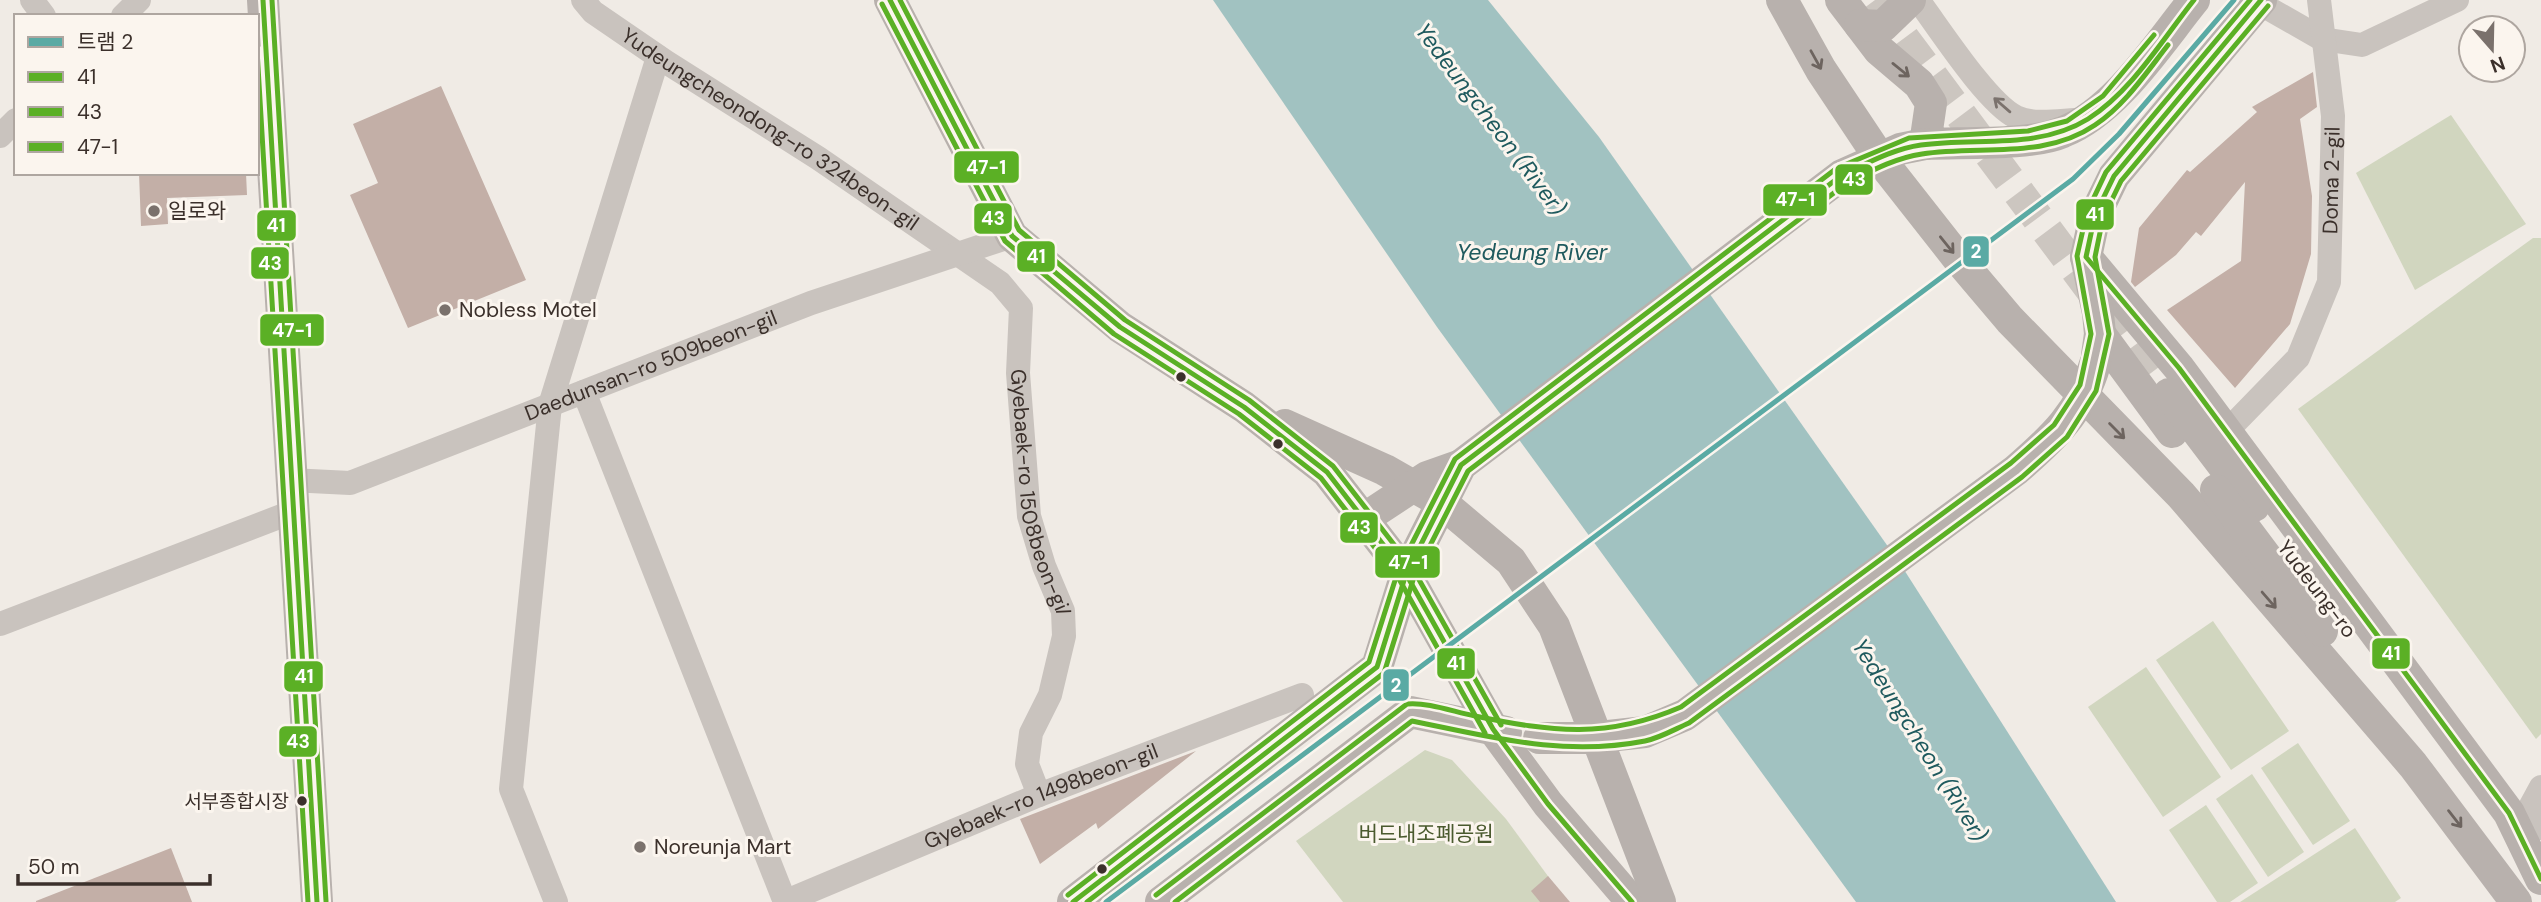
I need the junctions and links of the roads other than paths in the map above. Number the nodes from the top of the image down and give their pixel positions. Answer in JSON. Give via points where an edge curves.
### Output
{"nodes":[{"id":1,"x":139,"y":0,"type":"edge"},
{"id":2,"x":263,"y":0,"type":"edge"},
{"id":3,"x":583,"y":0,"type":"edge"},
{"id":4,"x":890,"y":0,"type":"edge"},
{"id":5,"x":1782,"y":0,"type":"edge"},
{"id":6,"x":1841,"y":0,"type":"edge"},
{"id":7,"x":1910,"y":0,"type":"edge"},
{"id":8,"x":1918,"y":0,"type":"edge"},
{"id":9,"x":2194,"y":0,"type":"edge"},
{"id":10,"x":2319,"y":0,"type":"edge"},
{"id":11,"x":2456,"y":1,"type":"edge"},
{"id":12,"x":2260,"y":2,"type":"edge"},
{"id":13,"x":125,"y":14,"type":"edge"},
{"id":14,"x":1860,"y":25,"type":"junction"},
{"id":15,"x":2322,"y":39,"type":"junction"},
{"id":16,"x":658,"y":57,"type":"junction"},
{"id":17,"x":2090,"y":118,"type":"junction"},
{"id":18,"x":14,"y":122,"type":"edge"},
{"id":19,"x":0,"y":135,"type":"edge"},
{"id":20,"x":1924,"y":144,"type":"junction"},
{"id":21,"x":1012,"y":236,"type":"junction"},
{"id":22,"x":957,"y":254,"type":"junction"},
{"id":23,"x":2086,"y":257,"type":"junction"},
{"id":24,"x":2098,"y":349,"type":"junction"},
{"id":25,"x":2164,"y":351,"type":"junction"},
{"id":26,"x":2132,"y":380,"type":"junction"},
{"id":27,"x":584,"y":392,"type":"junction"},
{"id":28,"x":2169,"y":394,"type":"tunnel mouth"},
{"id":29,"x":550,"y":405,"type":"junction"},
{"id":30,"x":1244,"y":407,"type":"junction"},
{"id":31,"x":2226,"y":432,"type":"junction"},
{"id":32,"x":1461,"y":465,"type":"junction"},
{"id":33,"x":290,"y":480,"type":"junction"},
{"id":34,"x":292,"y":512,"type":"junction"},
{"id":35,"x":1364,"y":518,"type":"junction"},
{"id":36,"x":1406,"y":574,"type":"junction"},
{"id":37,"x":0,"y":624,"type":"edge"},
{"id":38,"x":1302,"y":695,"type":"dead end"},
{"id":39,"x":1493,"y":730,"type":"junction"},
{"id":40,"x":2413,"y":765,"type":"junction"},
{"id":41,"x":2541,"y":787,"type":"edge"},
{"id":42,"x":1039,"y":795,"type":"junction"},
{"id":43,"x":2541,"y":828,"type":"edge"},
{"id":44,"x":2541,"y":881,"type":"edge"},
{"id":45,"x":317,"y":902,"type":"edge"},
{"id":46,"x":556,"y":902,"type":"edge"},
{"id":47,"x":785,"y":902,"type":"edge"},
{"id":48,"x":1073,"y":902,"type":"edge"},
{"id":49,"x":1161,"y":902,"type":"edge"},
{"id":50,"x":1632,"y":902,"type":"edge"},
{"id":51,"x":1660,"y":902,"type":"edge"},
{"id":52,"x":2516,"y":902,"type":"edge"}],
"edges":[{"from":1,"to":13,"type":"street"},
{"from":2,"to":33,"type":"main road"},
{"from":3,"to":16,"type":"street","name":"Yudeungcheondong-ro 324beon-gil","via":[[593,12]]},
{"from":4,"to":21,"type":"main road"},
{"from":5,"to":40,"type":"main road","one_way":true,"via":[[1883,163],[1960,261],[2010,320],[2181,495]]},
{"from":6,"to":14,"type":"main road"},
{"from":7,"to":14,"type":"main road","via":[[1883,26]]},
{"from":17,"to":8,"type":"street","one_way":true,"via":[[2043,122],[2017,117],[1998,104]]},
{"from":9,"to":17,"type":"main road","via":[[2118,92]]},
{"from":10,"to":15,"type":"street","name":"Doma 2-gil"},
{"from":11,"to":15,"type":"street","via":[[2362,45]]},
{"from":12,"to":15,"type":"street"},
{"from":12,"to":23,"type":"main road","via":[[2114,176],[2095,215]]},
{"from":14,"to":20,"type":"main road","one_way":true,"via":[[1879,50],[1919,84],[1931,103]]},
{"from":15,"to":31,"type":"street","name":"Doma 2-gil","via":[[2333,116],[2329,282],[2298,358]]},
{"from":16,"to":22,"type":"street","name":"Yudeungcheondong-ro 324beon-gil","via":[[818,158]]},
{"from":16,"to":29,"type":"street"},
{"from":17,"to":20,"type":"main road","via":[[2062,133],[2035,139]]},
{"from":18,"to":19,"type":"street"},
{"from":20,"to":32,"type":"main road","bridge":true,"via":[[1900,149],[1842,175]]},
{"from":21,"to":22,"type":"street","name":"Daedunsan-ro 509beon-gil"},
{"from":21,"to":30,"type":"main road","via":[[1120,327]]},
{"from":22,"to":27,"type":"street","name":"Daedunsan-ro 509beon-gil","via":[[811,303]]},
{"from":22,"to":42,"type":"street","name":"Gyebaek-ro 1508beon-gil","via":[[1000,283],[1021,308],[1018,373],[1029,516],[1063,611],[1065,636],[1050,695],[1031,733],[1027,764]]},
{"from":23,"to":24,"type":"main road"},
{"from":23,"to":25,"type":"main road"},
{"from":24,"to":26,"type":"main road"},
{"from":24,"to":39,"type":"main road","bridge":true,"via":[[2088,388],[2061,431],[2016,470],[1685,715],[1645,732],[1590,738],[1539,738]]},
{"from":25,"to":26,"type":"main road","via":[[2153,353]]},
{"from":25,"to":31,"type":"main road"},
{"from":26,"to":40,"type":"main road","via":[[2330,643]]},
{"from":27,"to":29,"type":"street","name":"Daedunsan-ro 509beon-gil"},
{"from":27,"to":47,"type":"street"},
{"from":28,"to":44,"type":"main road","name":"Yudeung-ro"},
{"from":29,"to":33,"type":"street","name":"Daedunsan-ro 509beon-gil","via":[[350,483]]},
{"from":29,"to":46,"type":"street","via":[[511,789]]},
{"from":30,"to":35,"type":"main road","via":[[1327,472]]},
{"from":30,"to":51,"type":"main road","via":[[1385,470],[1441,502],[1511,561],[1554,626]]},
{"from":31,"to":44,"type":"main road","via":[[2509,813]]},
{"from":32,"to":35,"type":"main road","bridge":true,"via":[[1427,477]]},
{"from":32,"to":36,"type":"main road","bridge":true},
{"from":33,"to":34,"type":"main road"},
{"from":34,"to":37,"type":"street"},
{"from":34,"to":45,"type":"main road"},
{"from":35,"to":36,"type":"main road"},
{"from":36,"to":39,"type":"main road"},
{"from":36,"to":48,"type":"main road","via":[[1377,667]]},
{"from":38,"to":42,"type":"street","name":"Gyebaek-ro 1498beon-gil"},
{"from":39,"to":49,"type":"main road","via":[[1410,712]]},
{"from":39,"to":50,"type":"main road","via":[[1548,804]]},
{"from":40,"to":52,"type":"main road","one_way":true},
{"from":41,"to":43,"type":"street","via":[[2529,809]]},
{"from":42,"to":47,"type":"street","name":"Gyebaek-ro 1498beon-gil"}]}
